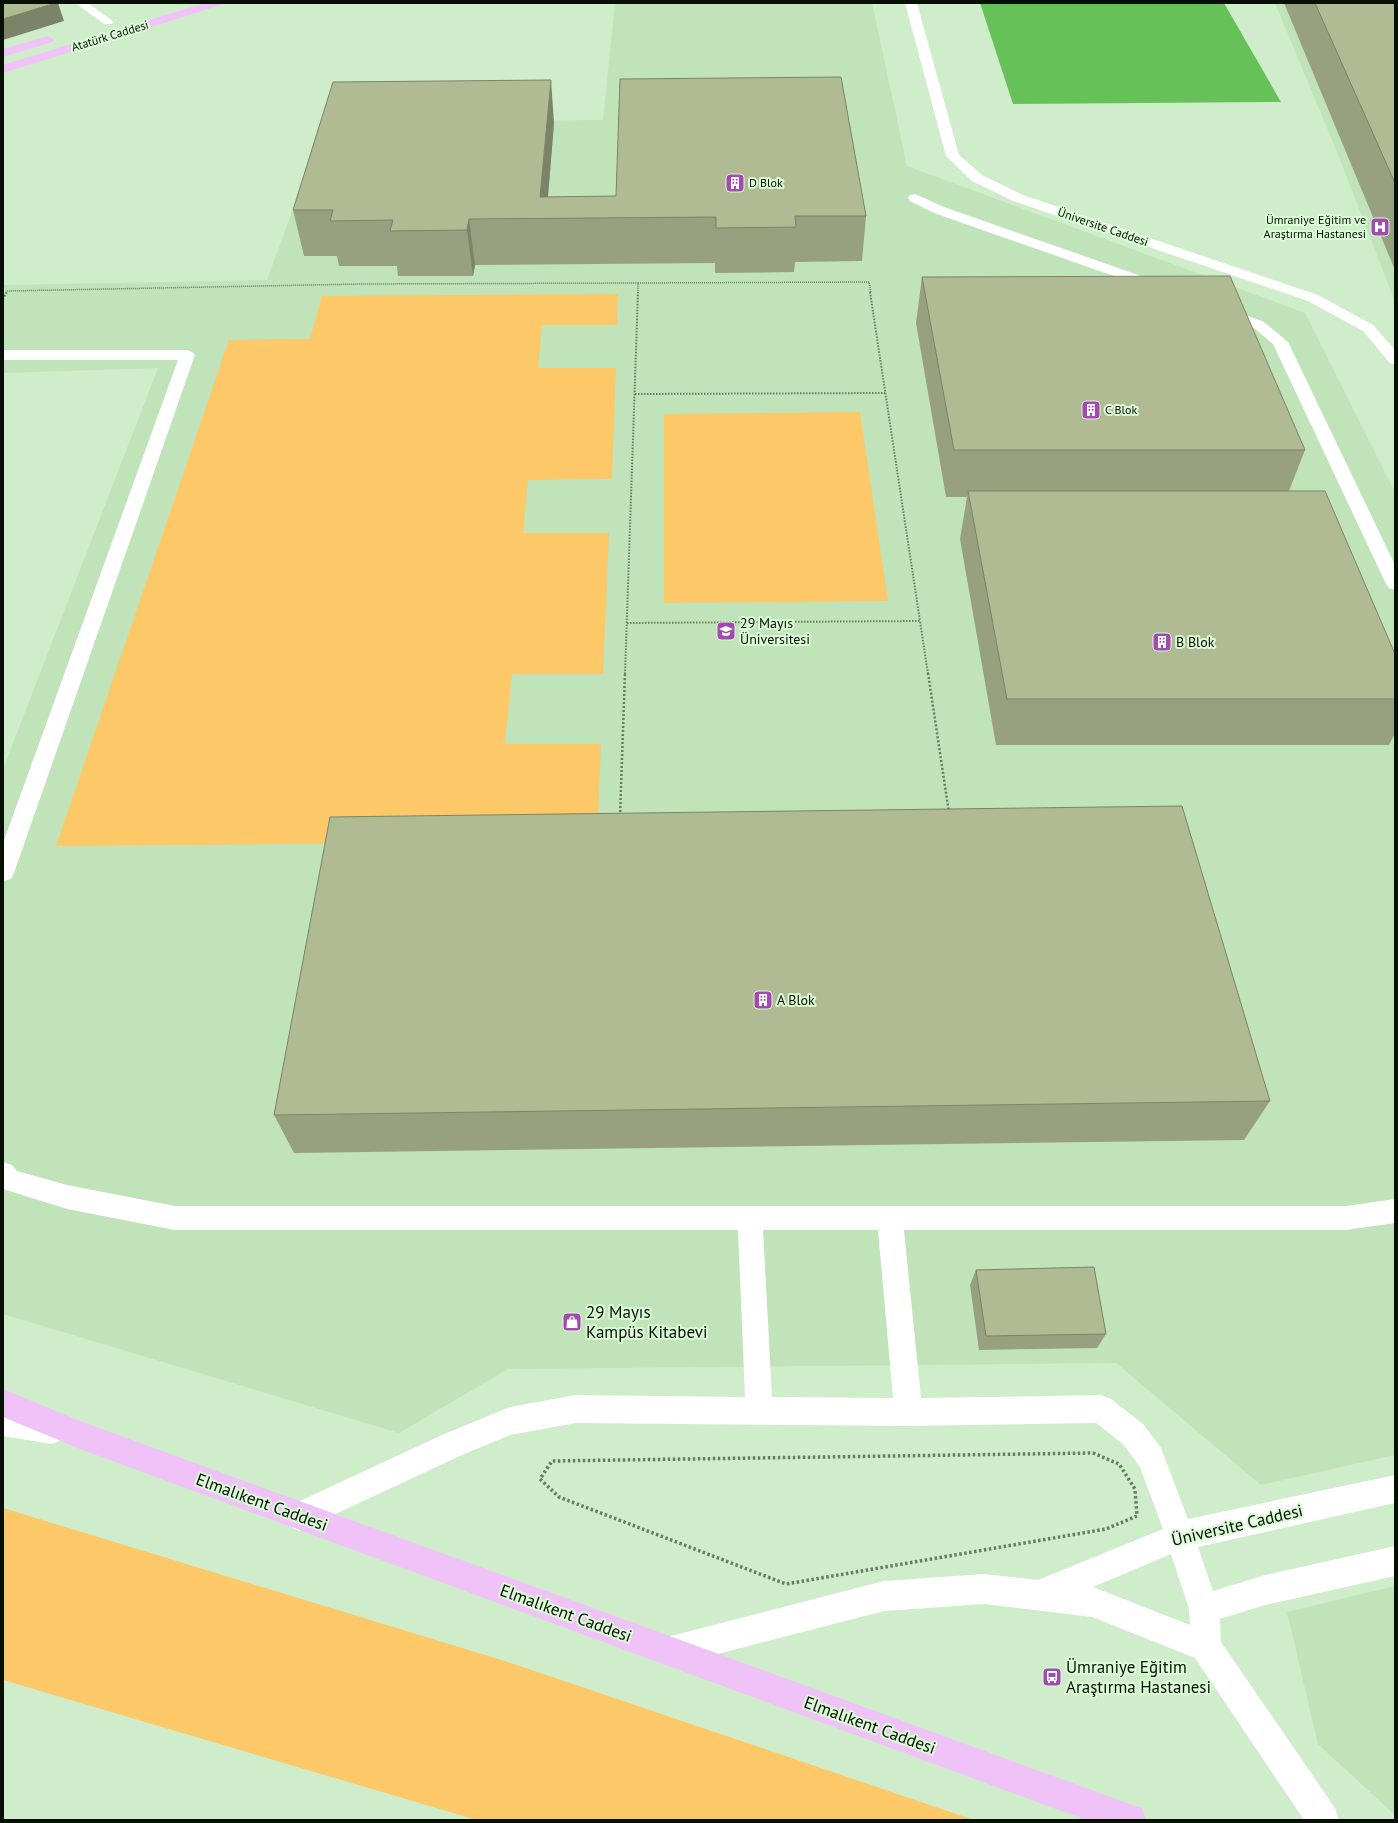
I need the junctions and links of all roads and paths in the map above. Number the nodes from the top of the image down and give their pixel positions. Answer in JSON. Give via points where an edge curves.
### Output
{"nodes":[{"id":1,"x":81,"y":3,"type":"edge"},
{"id":2,"x":217,"y":3,"type":"edge"},
{"id":3,"x":911,"y":3,"type":"edge"},
{"id":4,"x":122,"y":18,"type":"dead end"},
{"id":5,"x":108,"y":22,"type":"junction"},
{"id":6,"x":93,"y":27,"type":"dead end"},
{"id":7,"x":55,"y":38,"type":"dead end"},
{"id":8,"x":3,"y":53,"type":"edge"},
{"id":9,"x":3,"y":69,"type":"edge"},
{"id":10,"x":915,"y":198,"type":"dead end"},
{"id":11,"x":638,"y":284,"type":"junction"},
{"id":12,"x":1168,"y":291,"type":"edge"},
{"id":13,"x":3,"y":299,"type":"edge"},
{"id":14,"x":1205,"y":304,"type":"edge"},
{"id":15,"x":3,"y":355,"type":"edge"},
{"id":16,"x":1395,"y":360,"type":"edge"},
{"id":17,"x":885,"y":393,"type":"junction"},
{"id":18,"x":635,"y":394,"type":"junction"},
{"id":19,"x":1395,"y":584,"type":"edge"},
{"id":20,"x":920,"y":621,"type":"junction"},
{"id":21,"x":627,"y":623,"type":"junction"},
{"id":22,"x":950,"y":818,"type":"edge"},
{"id":23,"x":620,"y":821,"type":"edge"},
{"id":24,"x":3,"y":873,"type":"edge"},
{"id":25,"x":3,"y":1173,"type":"edge"},
{"id":26,"x":1395,"y":1211,"type":"edge"},
{"id":27,"x":750,"y":1218,"type":"junction"},
{"id":28,"x":890,"y":1218,"type":"junction"},
{"id":29,"x":3,"y":1403,"type":"edge"},
{"id":30,"x":759,"y":1410,"type":"junction"},
{"id":31,"x":908,"y":1412,"type":"junction"},
{"id":32,"x":3,"y":1422,"type":"edge"},
{"id":33,"x":80,"y":1435,"type":"junction"},
{"id":34,"x":552,"y":1460,"type":"joint"},
{"id":35,"x":1395,"y":1489,"type":"edge"},
{"id":36,"x":299,"y":1516,"type":"junction"},
{"id":37,"x":1180,"y":1536,"type":"junction"},
{"id":38,"x":1395,"y":1560,"type":"edge"},
{"id":39,"x":1040,"y":1594,"type":"junction"},
{"id":40,"x":1204,"y":1609,"type":"junction"},
{"id":41,"x":1206,"y":1647,"type":"junction"},
{"id":42,"x":671,"y":1651,"type":"junction"},
{"id":43,"x":1130,"y":1820,"type":"edge"},
{"id":44,"x":1323,"y":1820,"type":"edge"}],
"edges":[{"from":1,"to":5,"type":"street"},
{"from":2,"to":9,"type":"main road","name":"Atatürk Caddesi"},
{"from":3,"to":16,"type":"street","name":"Üniversite Caddesi","via":[[953,156],[977,178],[1018,198],[1313,298],[1368,328]]},
{"from":4,"to":5,"type":"main road","name":"Atatürk Caddesi"},
{"from":5,"to":6,"type":"main road","name":"Atatürk Caddesi"},
{"from":7,"to":8,"type":"main road","name":"Atatürk Caddesi"},
{"from":10,"to":12,"type":"street","via":[[939,210]]},
{"from":11,"to":13,"type":"path","via":[[361,284],[7,291]]},
{"from":11,"to":17,"type":"path","via":[[869,282]]},
{"from":11,"to":18,"type":"path"},
{"from":14,"to":19,"type":"street","via":[[1259,325],[1280,342]]},
{"from":15,"to":24,"type":"street","via":[[187,355]]},
{"from":17,"to":18,"type":"path"},
{"from":17,"to":20,"type":"path"},
{"from":18,"to":21,"type":"path"},
{"from":20,"to":21,"type":"path"},
{"from":20,"to":22,"type":"path"},
{"from":21,"to":23,"type":"path"},
{"from":25,"to":27,"type":"street","via":[[9,1180],[67,1197],[175,1218]]},
{"from":26,"to":28,"type":"street","via":[[1346,1218]]},
{"from":27,"to":28,"type":"street"},
{"from":27,"to":30,"type":"street"},
{"from":28,"to":31,"type":"street"},
{"from":29,"to":33,"type":"main road","name":"Elmalıkent Caddesi"},
{"from":30,"to":31,"type":"street"},
{"from":30,"to":36,"type":"street","via":[[576,1409],[510,1422],[452,1445]]},
{"from":31,"to":37,"type":"street","via":[[1101,1409],[1133,1434],[1151,1458]]},
{"from":32,"to":33,"type":"street"},
{"from":33,"to":36,"type":"main road","name":"Elmalıkent Caddesi"},
{"from":34,"to":34,"type":"path","via":[[1093,1453],[1119,1464],[1135,1489],[1137,1516],[1106,1529],[786,1584],[559,1497],[540,1479]]},
{"from":35,"to":37,"type":"street","name":"Üniversite Caddesi"},
{"from":36,"to":42,"type":"main road","name":"Elmalıkent Caddesi"},
{"from":37,"to":39,"type":"street","name":"Üniversite Caddesi"},
{"from":37,"to":40,"type":"street"},
{"from":38,"to":40,"type":"street","via":[[1265,1590]]},
{"from":39,"to":41,"type":"street","via":[[1092,1602]]},
{"from":39,"to":42,"type":"street","via":[[984,1589],[884,1596]]},
{"from":40,"to":41,"type":"street"},
{"from":41,"to":44,"type":"street"},
{"from":42,"to":43,"type":"main road","name":"Elmalıkent Caddesi"}]}
